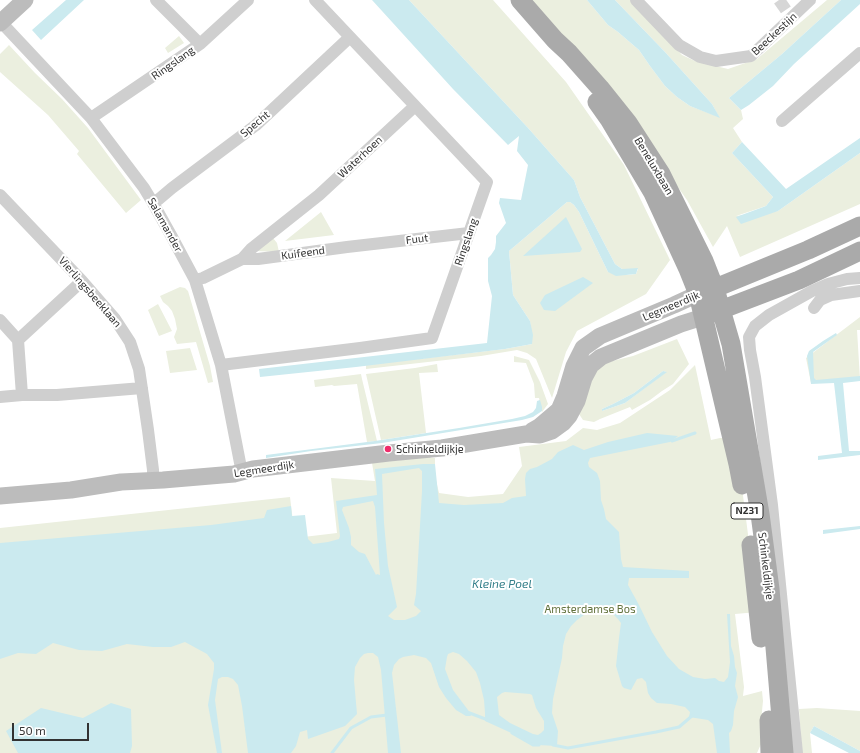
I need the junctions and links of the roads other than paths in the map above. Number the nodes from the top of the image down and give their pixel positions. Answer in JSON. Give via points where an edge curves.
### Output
{"nodes":[{"id":1,"x":25,"y":0,"type":"edge"},
{"id":2,"x":156,"y":0,"type":"edge"},
{"id":3,"x":248,"y":0,"type":"edge"},
{"id":4,"x":315,"y":0,"type":"edge"},
{"id":5,"x":520,"y":0,"type":"edge"},
{"id":6,"x":636,"y":0,"type":"edge"},
{"id":7,"x":810,"y":0,"type":"edge"},
{"id":8,"x":0,"y":23,"type":"edge"},
{"id":9,"x":350,"y":37,"type":"junction"},
{"id":10,"x":200,"y":44,"type":"junction"},
{"id":11,"x":860,"y":53,"type":"edge"},
{"id":12,"x":415,"y":106,"type":"junction"},
{"id":13,"x":91,"y":118,"type":"junction"},
{"id":14,"x":782,"y":121,"type":"dead end"},
{"id":15,"x":0,"y":195,"type":"edge"},
{"id":16,"x":153,"y":203,"type":"junction"},
{"id":17,"x":303,"y":206,"type":"joint"},
{"id":18,"x":860,"y":226,"type":"edge"},
{"id":19,"x":469,"y":233,"type":"junction"},
{"id":20,"x":365,"y":245,"type":"joint"},
{"id":21,"x":860,"y":251,"type":"edge"},
{"id":22,"x":242,"y":259,"type":"junction"},
{"id":23,"x":860,"y":278,"type":"edge"},
{"id":24,"x":194,"y":280,"type":"junction"},
{"id":25,"x":82,"y":281,"type":"junction"},
{"id":26,"x":706,"y":291,"type":"junction"},
{"id":27,"x":860,"y":291,"type":"edge"},
{"id":28,"x":814,"y":308,"type":"dead end"},
{"id":29,"x":722,"y":310,"type":"junction"},
{"id":30,"x":704,"y":317,"type":"junction"},
{"id":31,"x":0,"y":320,"type":"edge"},
{"id":32,"x":18,"y":340,"type":"junction"},
{"id":33,"x":221,"y":365,"type":"junction"},
{"id":34,"x":142,"y":388,"type":"junction"},
{"id":35,"x":22,"y":395,"type":"junction"},
{"id":36,"x":0,"y":397,"type":"edge"},
{"id":37,"x":526,"y":434,"type":"junction"},
{"id":38,"x":242,"y":473,"type":"junction"},
{"id":39,"x":153,"y":480,"type":"junction"},
{"id":40,"x":0,"y":496,"type":"edge"},
{"id":41,"x":770,"y":753,"type":"edge"},
{"id":42,"x":784,"y":753,"type":"edge"},
{"id":43,"x":797,"y":753,"type":"edge"}],
"edges":[{"from":1,"to":8,"type":"street"},
{"from":2,"to":10,"type":"street"},
{"from":3,"to":10,"type":"street","name":"Ringslang"},
{"from":4,"to":9,"type":"street","name":"Ringslang"},
{"from":5,"to":26,"type":"main road","name":"Beneluxbaan","via":[[600,88],[648,153],[704,261]]},
{"from":6,"to":7,"type":"street","name":"Beeckestijn","via":[[679,45],[700,57],[716,61],[751,56],[789,13]]},
{"from":8,"to":13,"type":"street","name":"Salamander"},
{"from":9,"to":12,"type":"street","name":"Ringslang"},
{"from":9,"to":16,"type":"street","name":"Specht","via":[[256,125]]},
{"from":10,"to":13,"type":"street","name":"Ringslang"},
{"from":11,"to":14,"type":"street"},
{"from":12,"to":17,"type":"street","name":"Waterhoen","via":[[319,195]]},
{"from":12,"to":19,"type":"street","name":"Ringslang","via":[[487,182]]},
{"from":13,"to":16,"type":"street","name":"Salamander"},
{"from":15,"to":25,"type":"street","name":"Vierlingsbeeklaan"},
{"from":16,"to":24,"type":"street","name":"Salamander"},
{"from":17,"to":22,"type":"street","name":"Kuifeend"},
{"from":18,"to":26,"type":"main road","name":"Legmeerdijk"},
{"from":19,"to":20,"type":"street","name":"Fuut"},
{"from":19,"to":33,"type":"street","name":"Ringslang","via":[[432,338]]},
{"from":20,"to":22,"type":"street","name":"Kuifeend"},
{"from":21,"to":29,"type":"main road","name":"Legmeerdijk","via":[[799,280]]},
{"from":22,"to":24,"type":"street","name":"Kuifeend"},
{"from":23,"to":43,"type":"street","name":"Schinkeldijkje","via":[[847,279],[812,290],[768,315],[755,326],[749,337],[772,505]]},
{"from":24,"to":33,"type":"street","name":"Salamander"},
{"from":25,"to":32,"type":"street"},
{"from":25,"to":34,"type":"street","name":"Vierlingsbeeklaan","via":[[115,319],[130,342]]},
{"from":26,"to":29,"type":"main road","name":"Beneluxbaan","number":"N231"},
{"from":26,"to":30,"type":"main road","name":"Beneluxbaan","number":"N231"},
{"from":26,"to":37,"type":"street","name":"Legmeerdijk","via":[[600,336],[583,348],[559,410]]},
{"from":27,"to":28,"type":"street","via":[[831,295],[820,300]]},
{"from":29,"to":30,"type":"main road","name":"Legmeerdijk"},
{"from":29,"to":42,"type":"main road","name":"Schinkeldijkje","number":"N231","via":[[731,347],[760,514],[770,589]]},
{"from":30,"to":37,"type":"street","name":"Legmeerdijk","via":[[601,357],[591,365],[577,401],[563,424],[540,435]]},
{"from":30,"to":41,"type":"main road","name":"Schinkeldijkje","number":"N231","via":[[748,515],[769,709]]},
{"from":31,"to":32,"type":"street"},
{"from":32,"to":35,"type":"street"},
{"from":33,"to":38,"type":"street","name":"Salamander"},
{"from":34,"to":35,"type":"street","via":[[57,395]]},
{"from":34,"to":39,"type":"street","name":"Vierlingsbeeklaan"},
{"from":35,"to":36,"type":"street"},
{"from":37,"to":38,"type":"street","name":"Legmeerdijk","via":[[442,448],[253,469]]},
{"from":38,"to":39,"type":"street","name":"Legmeerdijk"},
{"from":39,"to":40,"type":"street","name":"Legmeerdijk"}]}
